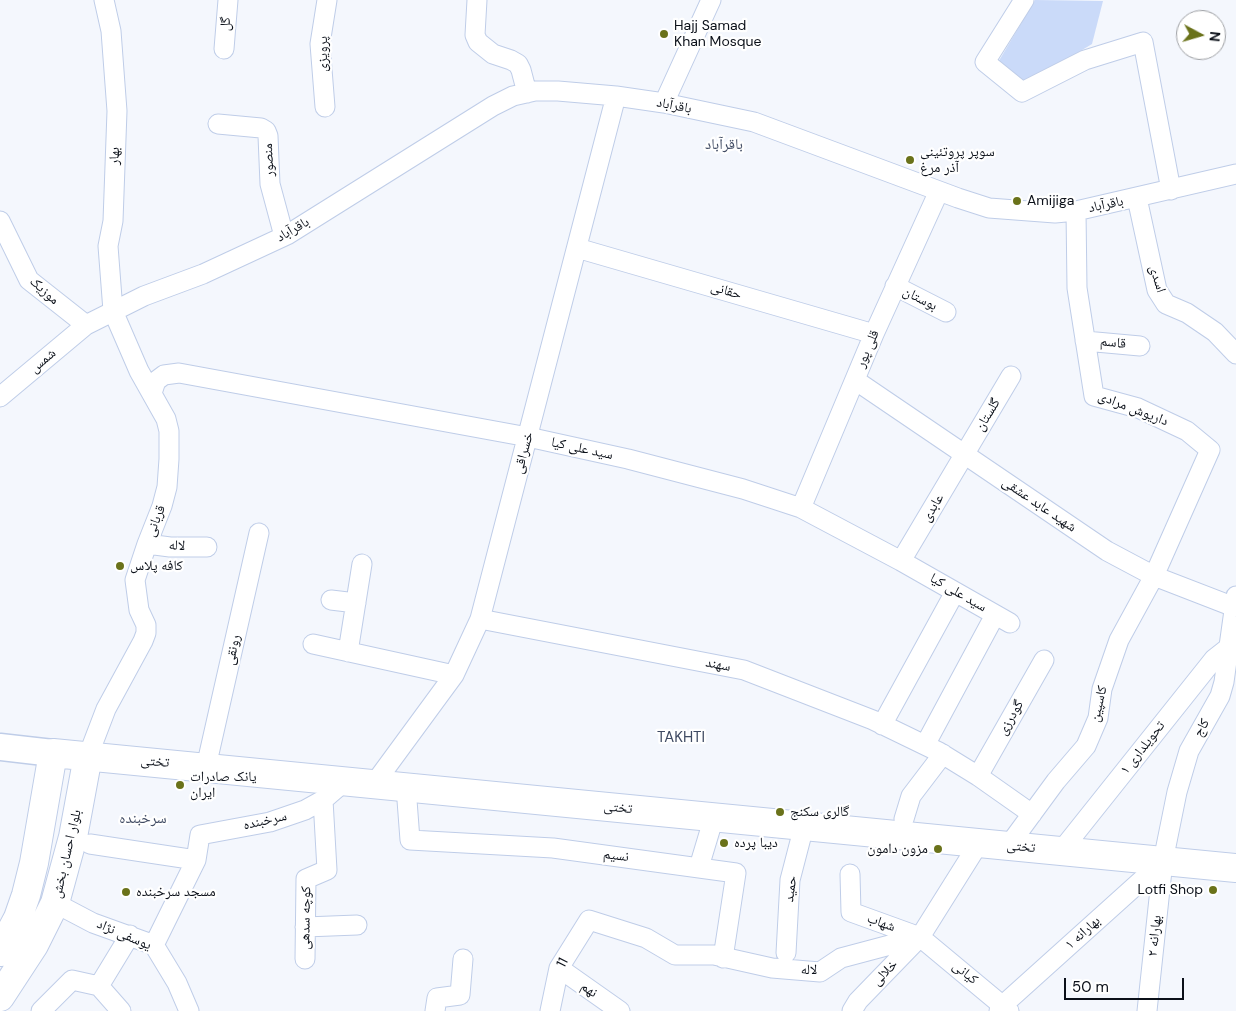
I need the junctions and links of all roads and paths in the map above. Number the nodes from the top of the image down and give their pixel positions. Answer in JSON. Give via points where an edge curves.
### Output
{"nodes":[{"id":1,"x":104,"y":0,"type":"edge"},
{"id":2,"x":228,"y":0,"type":"edge"},
{"id":3,"x":327,"y":0,"type":"edge"},
{"id":4,"x":477,"y":0,"type":"edge"},
{"id":5,"x":712,"y":0,"type":"edge"},
{"id":6,"x":1024,"y":0,"type":"edge"},
{"id":7,"x":224,"y":49,"type":"dead end"},
{"id":8,"x":528,"y":93,"type":"junction"},
{"id":9,"x":616,"y":96,"type":"junction"},
{"id":10,"x":664,"y":103,"type":"junction"},
{"id":11,"x":325,"y":107,"type":"dead end"},
{"id":12,"x":218,"y":124,"type":"dead end"},
{"id":13,"x":1236,"y":174,"type":"edge"},
{"id":14,"x":1171,"y":190,"type":"junction"},
{"id":15,"x":939,"y":191,"type":"junction"},
{"id":16,"x":1137,"y":198,"type":"junction"},
{"id":17,"x":1076,"y":211,"type":"junction"},
{"id":18,"x":0,"y":221,"type":"edge"},
{"id":19,"x":284,"y":236,"type":"junction"},
{"id":20,"x":577,"y":248,"type":"junction"},
{"id":21,"x":895,"y":286,"type":"junction"},
{"id":22,"x":113,"y":311,"type":"junction"},
{"id":23,"x":946,"y":312,"type":"dead end"},
{"id":24,"x":86,"y":325,"type":"junction"},
{"id":25,"x":874,"y":334,"type":"junction"},
{"id":26,"x":1086,"y":341,"type":"junction"},
{"id":27,"x":1140,"y":346,"type":"dead end"},
{"id":28,"x":1236,"y":354,"type":"edge"},
{"id":29,"x":1011,"y":376,"type":"dead end"},
{"id":30,"x":855,"y":380,"type":"junction"},
{"id":31,"x":152,"y":393,"type":"junction"},
{"id":32,"x":0,"y":397,"type":"edge"},
{"id":33,"x":528,"y":437,"type":"junction"},
{"id":34,"x":965,"y":455,"type":"junction"},
{"id":35,"x":801,"y":508,"type":"junction"},
{"id":36,"x":259,"y":533,"type":"dead end"},
{"id":37,"x":147,"y":544,"type":"junction"},
{"id":38,"x":207,"y":547,"type":"dead end"},
{"id":39,"x":901,"y":561,"type":"junction"},
{"id":40,"x":362,"y":564,"type":"dead end"},
{"id":41,"x":1154,"y":576,"type":"junction"},
{"id":42,"x":955,"y":592,"type":"junction"},
{"id":43,"x":332,"y":600,"type":"dead end"},
{"id":44,"x":1235,"y":601,"type":"edge"},
{"id":45,"x":356,"y":603,"type":"junction"},
{"id":46,"x":480,"y":619,"type":"junction"},
{"id":47,"x":313,"y":644,"type":"dead end"},
{"id":48,"x":1228,"y":648,"type":"junction"},
{"id":49,"x":348,"y":652,"type":"junction"},
{"id":50,"x":1044,"y":660,"type":"dead end"},
{"id":51,"x":454,"y":675,"type":"junction"},
{"id":52,"x":882,"y":725,"type":"junction"},
{"id":53,"x":925,"y":745,"type":"junction"},
{"id":54,"x":0,"y":747,"type":"edge"},
{"id":55,"x":53,"y":752,"type":"junction"},
{"id":56,"x":943,"y":754,"type":"junction"},
{"id":57,"x":88,"y":756,"type":"junction"},
{"id":58,"x":206,"y":767,"type":"junction"},
{"id":59,"x":978,"y":776,"type":"junction"},
{"id":60,"x":345,"y":781,"type":"junction"},
{"id":61,"x":374,"y":784,"type":"junction"},
{"id":62,"x":406,"y":787,"type":"junction"},
{"id":63,"x":323,"y":800,"type":"junction"},
{"id":64,"x":42,"y":813,"type":"junction"},
{"id":65,"x":1032,"y":814,"type":"junction"},
{"id":66,"x":77,"y":815,"type":"junction"},
{"id":67,"x":714,"y":817,"type":"junction"},
{"id":68,"x":904,"y":819,"type":"dead end"},
{"id":69,"x":804,"y":826,"type":"junction"},
{"id":70,"x":979,"y":842,"type":"junction"},
{"id":71,"x":90,"y":844,"type":"dead end"},
{"id":72,"x":1009,"y":846,"type":"junction"},
{"id":73,"x":1061,"y":851,"type":"junction"},
{"id":74,"x":196,"y":860,"type":"junction"},
{"id":75,"x":1163,"y":861,"type":"junction"},
{"id":76,"x":699,"y":866,"type":"junction"},
{"id":77,"x":1236,"y":868,"type":"edge"},
{"id":78,"x":850,"y":874,"type":"dead end"},
{"id":79,"x":55,"y":904,"type":"junction"},
{"id":80,"x":589,"y":920,"type":"joint"},
{"id":81,"x":357,"y":925,"type":"dead end"},
{"id":82,"x":306,"y":926,"type":"junction"},
{"id":83,"x":130,"y":935,"type":"junction"},
{"id":84,"x":920,"y":937,"type":"junction"},
{"id":85,"x":154,"y":946,"type":"junction"},
{"id":86,"x":0,"y":952,"type":"edge"},
{"id":87,"x":786,"y":953,"type":"dead end"},
{"id":88,"x":723,"y":958,"type":"junction"},
{"id":89,"x":305,"y":959,"type":"dead end"},
{"id":90,"x":463,"y":959,"type":"dead end"},
{"id":91,"x":559,"y":968,"type":"junction"},
{"id":92,"x":99,"y":986,"type":"junction"},
{"id":93,"x":0,"y":997,"type":"edge"},
{"id":94,"x":1004,"y":1009,"type":"edge"},
{"id":95,"x":40,"y":1011,"type":"edge"},
{"id":96,"x":121,"y":1011,"type":"edge"},
{"id":97,"x":189,"y":1011,"type":"edge"},
{"id":98,"x":435,"y":1011,"type":"edge"},
{"id":99,"x":550,"y":1011,"type":"edge"},
{"id":100,"x":620,"y":1011,"type":"edge"},
{"id":101,"x":852,"y":1011,"type":"edge"},
{"id":102,"x":1147,"y":1011,"type":"edge"}],
"edges":[{"from":1,"to":22,"type":"street","name":"بهار","via":[[117,110],[113,221],[108,246]]},
{"from":2,"to":7,"type":"street","name":"گل"},
{"from":3,"to":11,"type":"street","name":"پرویزی","via":[[320,44]]},
{"from":4,"to":8,"type":"street","via":[[475,35],[478,42],[493,54],[518,64]]},
{"from":5,"to":10,"type":"street"},
{"from":6,"to":14,"type":"street","via":[[985,62],[1022,92],[1085,60],[1143,42]]},
{"from":8,"to":9,"type":"street","name":"باقرآباد","via":[[558,90]]},
{"from":8,"to":19,"type":"street","name":"باقرآباد","via":[[493,106]]},
{"from":9,"to":10,"type":"street","name":"باقرآباد"},
{"from":9,"to":20,"type":"street","name":"خسراقی"},
{"from":10,"to":15,"type":"street","name":"باقرآباد","via":[[754,122]]},
{"from":12,"to":19,"type":"street","name":"منصور","via":[[266,131],[270,184]]},
{"from":13,"to":14,"type":"street","name":"باقرآباد"},
{"from":14,"to":16,"type":"street","name":"باقرآباد"},
{"from":15,"to":17,"type":"street","name":"باقرآباد","via":[[989,208],[1055,213]]},
{"from":15,"to":21,"type":"street","name":"قلی پور"},
{"from":16,"to":17,"type":"street","name":"باقرآباد"},
{"from":16,"to":28,"type":"street","name":"اسدی","via":[[1157,290],[1166,304],[1188,313],[1215,332]]},
{"from":17,"to":26,"type":"street","name":"داریوش مرادی","via":[[1077,288]]},
{"from":18,"to":24,"type":"street","name":"موزیک","via":[[29,280]]},
{"from":19,"to":22,"type":"street","name":"باقرآباد"},
{"from":20,"to":25,"type":"street","name":"حقانی"},
{"from":20,"to":33,"type":"street","name":"خسراقی"},
{"from":21,"to":23,"type":"street","name":"بوستان"},
{"from":21,"to":25,"type":"street","name":"قلی پور"},
{"from":22,"to":24,"type":"street","name":"باقرآباد"},
{"from":22,"to":31,"type":"street","name":"قربانی"},
{"from":24,"to":32,"type":"street","name":"شمس"},
{"from":25,"to":30,"type":"street","name":"قلی پور"},
{"from":26,"to":27,"type":"street","name":"قاسم"},
{"from":26,"to":41,"type":"street","name":"داریوش مرادی","via":[[1094,396],[1138,408],[1188,431],[1210,450]]},
{"from":29,"to":34,"type":"street","name":"گلستان"},
{"from":30,"to":34,"type":"street","name":"شهید عابد عشقی"},
{"from":30,"to":35,"type":"street","name":"قلی پور"},
{"from":31,"to":33,"type":"street","name":"سید علی کیا","via":[[156,381],[164,374],[179,373]]},
{"from":31,"to":37,"type":"street","name":"قربانی","via":[[169,430],[169,459],[162,506]]},
{"from":33,"to":35,"type":"street","name":"سید علی کیا","via":[[744,489]]},
{"from":33,"to":46,"type":"street","name":"خسراقی"},
{"from":34,"to":39,"type":"street","name":"عابدی"},
{"from":34,"to":41,"type":"street","name":"شهید عابد عشقی","via":[[1107,550]]},
{"from":35,"to":39,"type":"street","name":"سید علی کیا"},
{"from":36,"to":58,"type":"street","name":"رونقی"},
{"from":37,"to":38,"type":"street","name":"لاله"},
{"from":37,"to":57,"type":"street","name":"قربانی","via":[[135,580],[146,633],[106,709]]},
{"from":39,"to":42,"type":"street","name":"سید علی کیا"},
{"from":40,"to":45,"type":"street"},
{"from":41,"to":44,"type":"street","name":"شهید عابد عشقی"},
{"from":41,"to":65,"type":"street","name":"کاسپین","via":[[1119,640],[1102,689],[1098,718],[1086,746]]},
{"from":42,"to":52,"type":"street"},
{"from":42,"to":53,"type":"street","name":"سید علی کیا","via":[[1003,619]]},
{"from":43,"to":45,"type":"street"},
{"from":44,"to":48,"type":"street","name":"کاج"},
{"from":45,"to":49,"type":"street"},
{"from":46,"to":51,"type":"street","name":"خسراقی"},
{"from":46,"to":52,"type":"street","name":"سهند","via":[[744,670]]},
{"from":47,"to":49,"type":"street"},
{"from":48,"to":73,"type":"street","name":"تحویلداری ۱","via":[[1214,659]]},
{"from":48,"to":75,"type":"street","name":"کاج","via":[[1220,696],[1189,751]]},
{"from":49,"to":51,"type":"street"},
{"from":50,"to":59,"type":"street","name":"گودرزی"},
{"from":51,"to":61,"type":"street","name":"خسراقی"},
{"from":52,"to":53,"type":"street","name":"سهند"},
{"from":53,"to":56,"type":"street","name":"سهند"},
{"from":54,"to":55,"type":"main road","name":"تختی"},
{"from":55,"to":57,"type":"main road","name":"تختی"},
{"from":55,"to":64,"type":"main road"},
{"from":56,"to":59,"type":"street","name":"سهند"},
{"from":56,"to":68,"type":"street","via":[[910,796]]},
{"from":57,"to":58,"type":"main road","name":"تختی"},
{"from":57,"to":66,"type":"main road","name":"بلوار احسان بخش"},
{"from":58,"to":60,"type":"main road","name":"تختی"},
{"from":59,"to":65,"type":"street","name":"سهند"},
{"from":60,"to":61,"type":"main road","name":"تختی"},
{"from":60,"to":63,"type":"street","name":"سرخبنده"},
{"from":61,"to":62,"type":"main road","name":"تختی"},
{"from":62,"to":67,"type":"main road","name":"تختی"},
{"from":62,"to":76,"type":"street","name":"نسیم","via":[[410,840],[553,848]]},
{"from":63,"to":74,"type":"street","name":"سرخبنده","via":[[270,822],[200,834]]},
{"from":63,"to":82,"type":"street","name":"کوچه سدهی","via":[[327,870],[306,879]]},
{"from":64,"to":66,"type":"main road","via":[[49,802],[60,799],[72,804]]},
{"from":64,"to":86,"type":"main road","via":[[26,895]]},
{"from":65,"to":72,"type":"street","name":"کاسپین"},
{"from":66,"to":79,"type":"main road","name":"بلوار احسان بخش"},
{"from":67,"to":69,"type":"main road","name":"تختی"},
{"from":67,"to":76,"type":"street"},
{"from":69,"to":70,"type":"main road","name":"تختی"},
{"from":69,"to":87,"type":"street","name":"حمید","via":[[790,880]]},
{"from":70,"to":72,"type":"main road","name":"تختی"},
{"from":70,"to":84,"type":"street"},
{"from":71,"to":74,"type":"street"},
{"from":72,"to":73,"type":"main road","name":"تختی"},
{"from":73,"to":75,"type":"main road","name":"تختی"},
{"from":74,"to":85,"type":"street","name":"سرخبنده"},
{"from":75,"to":77,"type":"main road","name":"تختی"},
{"from":75,"to":94,"type":"street","name":"بهارانه ۱"},
{"from":75,"to":102,"type":"street","name":"بهارانه ۲"},
{"from":76,"to":88,"type":"street","name":"نسیم","via":[[736,873]]},
{"from":78,"to":84,"type":"street","name":"شهاب","via":[[850,912]]},
{"from":79,"to":83,"type":"street","name":"یوسفی نژاد","via":[[93,923]]},
{"from":79,"to":93,"type":"main road","name":"بلوار احسان بخش","via":[[34,945]]},
{"from":80,"to":88,"type":"street","name":"لاله","via":[[646,938],[675,955]]},
{"from":80,"to":91,"type":"street","name":"11"},
{"from":81,"to":82,"type":"street"},
{"from":82,"to":89,"type":"street","name":"کوچه سدهی"},
{"from":83,"to":85,"type":"street","name":"یوسفی نژاد"},
{"from":83,"to":92,"type":"street"},
{"from":84,"to":88,"type":"street","name":"لاله","via":[[841,958],[820,972],[772,968]]},
{"from":84,"to":94,"type":"street","name":"کیانی"},
{"from":84,"to":101,"type":"street","name":"خلالی","via":[[858,1000]]},
{"from":85,"to":97,"type":"street","name":"یوسفی نژاد"},
{"from":90,"to":98,"type":"street","via":[[460,995],[437,998]]},
{"from":91,"to":99,"type":"street","name":"11"},
{"from":91,"to":100,"type":"street","name":"نهم"},
{"from":92,"to":95,"type":"street","via":[[72,980]]},
{"from":92,"to":96,"type":"street"}]}
